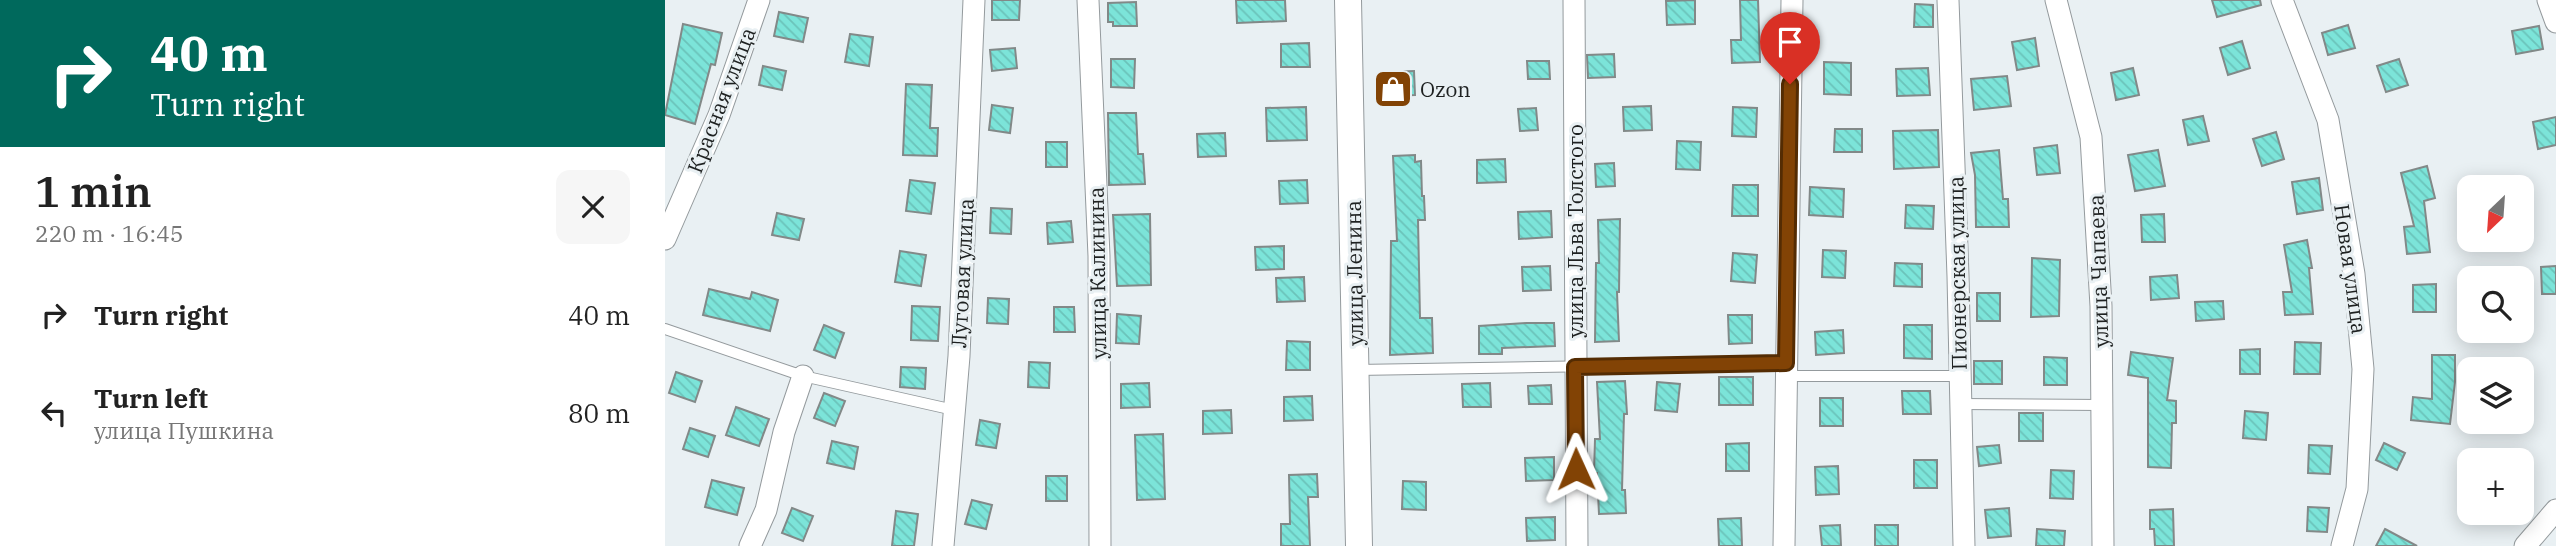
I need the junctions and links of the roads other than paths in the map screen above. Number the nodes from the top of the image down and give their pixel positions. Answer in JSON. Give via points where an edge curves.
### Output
{"nodes":[{"id":1,"x":759,"y":0,"type":"edge"},
{"id":2,"x":974,"y":0,"type":"edge"},
{"id":3,"x":1088,"y":0,"type":"edge"},
{"id":4,"x":1348,"y":0,"type":"edge"},
{"id":5,"x":1574,"y":0,"type":"edge"},
{"id":6,"x":1792,"y":0,"type":"edge"},
{"id":7,"x":1948,"y":0,"type":"edge"},
{"id":8,"x":2056,"y":0,"type":"edge"},
{"id":9,"x":2282,"y":0,"type":"edge"},
{"id":10,"x":2549,"y":0,"type":"edge"},
{"id":11,"x":2556,"y":22,"type":"edge"},
{"id":12,"x":665,"y":239,"type":"edge"},
{"id":13,"x":665,"y":329,"type":"edge"},
{"id":14,"x":1575,"y":367,"type":"junction"},
{"id":15,"x":1356,"y":370,"type":"junction"},
{"id":16,"x":1786,"y":370,"type":"junction"},
{"id":17,"x":803,"y":376,"type":"junction"},
{"id":18,"x":1959,"y":376,"type":"junction"},
{"id":19,"x":1960,"y":404,"type":"junction"},
{"id":20,"x":2102,"y":405,"type":"junction"},
{"id":21,"x":954,"y":410,"type":"junction"},
{"id":22,"x":2556,"y":510,"type":"edge"},
{"id":23,"x":750,"y":546,"type":"edge"},
{"id":24,"x":943,"y":546,"type":"edge"},
{"id":25,"x":1100,"y":546,"type":"edge"},
{"id":26,"x":1359,"y":546,"type":"edge"},
{"id":27,"x":1577,"y":546,"type":"edge"},
{"id":28,"x":1784,"y":546,"type":"edge"},
{"id":29,"x":1964,"y":546,"type":"edge"},
{"id":30,"x":2103,"y":546,"type":"edge"},
{"id":31,"x":2342,"y":546,"type":"edge"},
{"id":32,"x":2525,"y":546,"type":"edge"}],
"edges":[{"from":1,"to":12,"type":"street","name":"Красная улица","via":[[719,115]]},
{"from":2,"to":21,"type":"street","name":"Луговая улица"},
{"from":3,"to":25,"type":"street","name":"улица Калинина","via":[[1099,256]]},
{"from":4,"to":15,"type":"street","name":"улица Ленина"},
{"from":5,"to":14,"type":"street","name":"улица Льва Толстого"},
{"from":6,"to":16,"type":"street"},
{"from":7,"to":18,"type":"street","name":"Пионерская улица"},
{"from":8,"to":20,"type":"street","name":"улица Чапаева","via":[[2091,137]]},
{"from":9,"to":31,"type":"street","name":"Новая улица","via":[[2328,120],[2354,274],[2363,382],[2357,489]]},
{"from":10,"to":11,"type":"street"},
{"from":13,"to":17,"type":"lane"},
{"from":14,"to":15,"type":"lane"},
{"from":14,"to":16,"type":"lane"},
{"from":14,"to":27,"type":"street","name":"улица Льва Толстого"},
{"from":15,"to":26,"type":"street","name":"улица Ленина"},
{"from":16,"to":18,"type":"lane"},
{"from":16,"to":28,"type":"street"},
{"from":17,"to":21,"type":"lane"},
{"from":17,"to":23,"type":"street","via":[[766,510]]},
{"from":18,"to":19,"type":"street","name":"Пионерская улица"},
{"from":19,"to":20,"type":"lane"},
{"from":19,"to":29,"type":"street","name":"Пионерская улица"},
{"from":20,"to":30,"type":"street","name":"улица Чапаева"},
{"from":21,"to":24,"type":"street","name":"Луговая улица"},
{"from":22,"to":32,"type":"street"}]}
